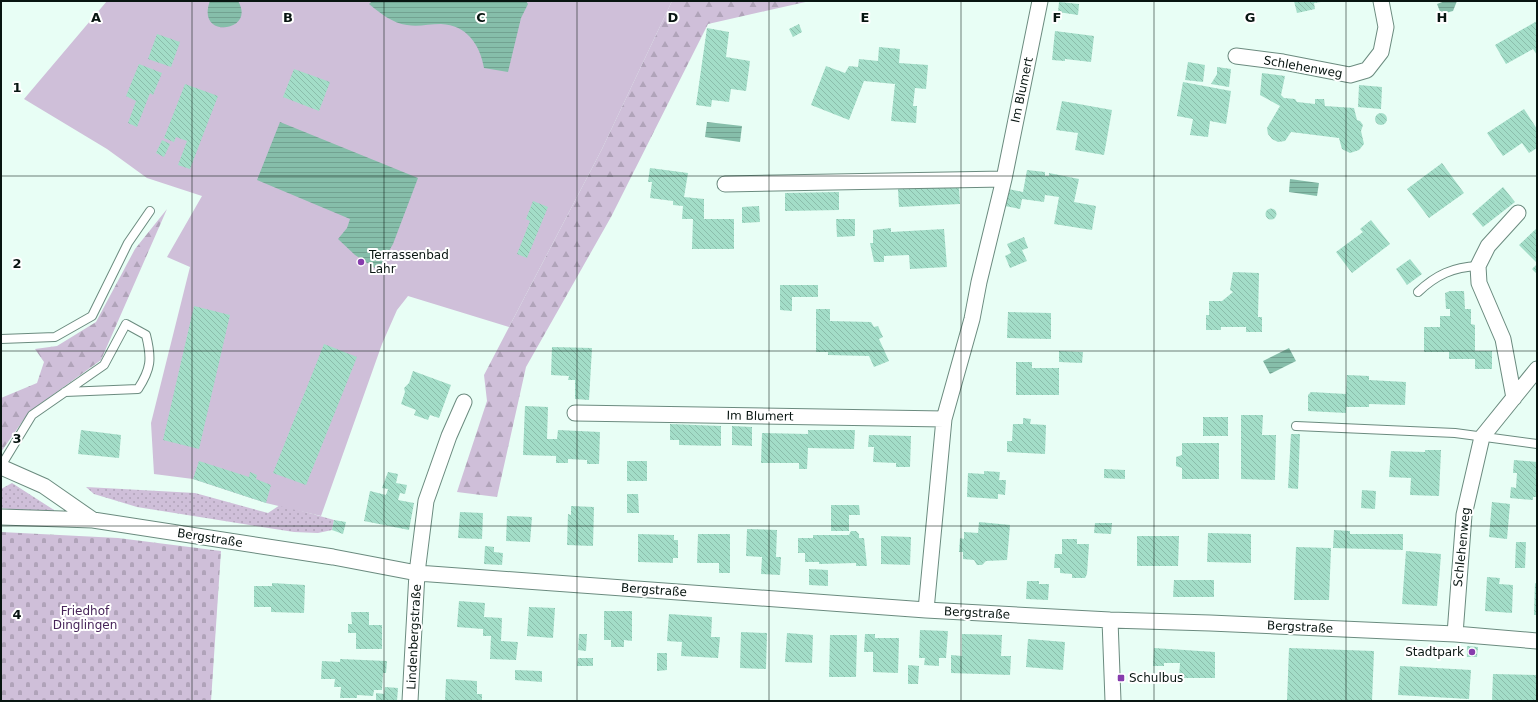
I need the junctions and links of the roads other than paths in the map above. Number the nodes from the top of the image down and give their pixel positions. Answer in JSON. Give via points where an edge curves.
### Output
{"nodes":[{"id":1,"x":1040,"y":1,"type":"edge"},
{"id":2,"x":1381,"y":1,"type":"edge"},
{"id":3,"x":1236,"y":56,"type":"dead end"},
{"id":4,"x":1004,"y":179,"type":"junction"},
{"id":5,"x":725,"y":184,"type":"dead end"},
{"id":6,"x":150,"y":211,"type":"dead end"},
{"id":7,"x":1518,"y":213,"type":"dead end"},
{"id":8,"x":1478,"y":266,"type":"junction"},
{"id":9,"x":1418,"y":292,"type":"dead end"},
{"id":10,"x":1,"y":339,"type":"edge"},
{"id":11,"x":1537,"y":369,"type":"edge"},
{"id":12,"x":65,"y":392,"type":"junction"},
{"id":13,"x":1514,"y":398,"type":"junction"},
{"id":14,"x":464,"y":402,"type":"dead end"},
{"id":15,"x":576,"y":413,"type":"dead end"},
{"id":16,"x":944,"y":419,"type":"junction"},
{"id":17,"x":1296,"y":426,"type":"dead end"},
{"id":18,"x":1482,"y":437,"type":"junction"},
{"id":19,"x":1537,"y":444,"type":"edge"},
{"id":20,"x":1,"y":466,"type":"edge"},
{"id":21,"x":1,"y":517,"type":"edge"},
{"id":22,"x":93,"y":520,"type":"junction"},
{"id":23,"x":417,"y":573,"type":"junction"},
{"id":24,"x":926,"y":610,"type":"junction"},
{"id":25,"x":1110,"y":620,"type":"junction"},
{"id":26,"x":1455,"y":634,"type":"junction"},
{"id":27,"x":1537,"y":640,"type":"edge"},
{"id":28,"x":410,"y":701,"type":"edge"},
{"id":29,"x":1113,"y":701,"type":"edge"}],
"edges":[{"from":1,"to":4,"type":"street","name":"Im Blumert"},
{"from":2,"to":3,"type":"street","name":"Schlehenweg","via":[[1386,27],[1381,52],[1367,70],[1350,75]]},
{"from":4,"to":5,"type":"street"},
{"from":4,"to":16,"type":"street","name":"Im Blumert","via":[[978,282],[972,319]]},
{"from":6,"to":10,"type":"lane","via":[[128,243],[92,316],[55,337]]},
{"from":7,"to":8,"type":"street","via":[[1488,246]]},
{"from":8,"to":9,"type":"lane","via":[[1447,271],[1432,279]]},
{"from":8,"to":13,"type":"street","via":[[1479,283],[1503,339]]},
{"from":11,"to":13,"type":"street","name":"Schlehenweg"},
{"from":12,"to":12,"type":"lane","via":[[138,389],[148,373],[150,350],[146,335],[126,324],[104,365]]},
{"from":12,"to":20,"type":"lane","via":[[32,415]]},
{"from":13,"to":18,"type":"street","name":"Schlehenweg"},
{"from":14,"to":23,"type":"street","via":[[426,500]]},
{"from":15,"to":16,"type":"street","name":"Im Blumert"},
{"from":16,"to":24,"type":"street","name":"Im Blumert"},
{"from":17,"to":18,"type":"lane","via":[[1455,433]]},
{"from":18,"to":19,"type":"lane"},
{"from":18,"to":26,"type":"street","name":"Schlehenweg","via":[[1464,515]]},
{"from":20,"to":22,"type":"street","via":[[44,486]]},
{"from":21,"to":22,"type":"street","name":"Bergstraße"},
{"from":22,"to":23,"type":"street","name":"Bergstraße","via":[[332,557]]},
{"from":23,"to":24,"type":"street","name":"Bergstraße"},
{"from":23,"to":28,"type":"street","name":"Lindenbergstraße"},
{"from":24,"to":25,"type":"street","name":"Bergstraße"},
{"from":25,"to":26,"type":"street","name":"Bergstraße"},
{"from":25,"to":29,"type":"street"},
{"from":26,"to":27,"type":"street","name":"Bergstraße"}]}
